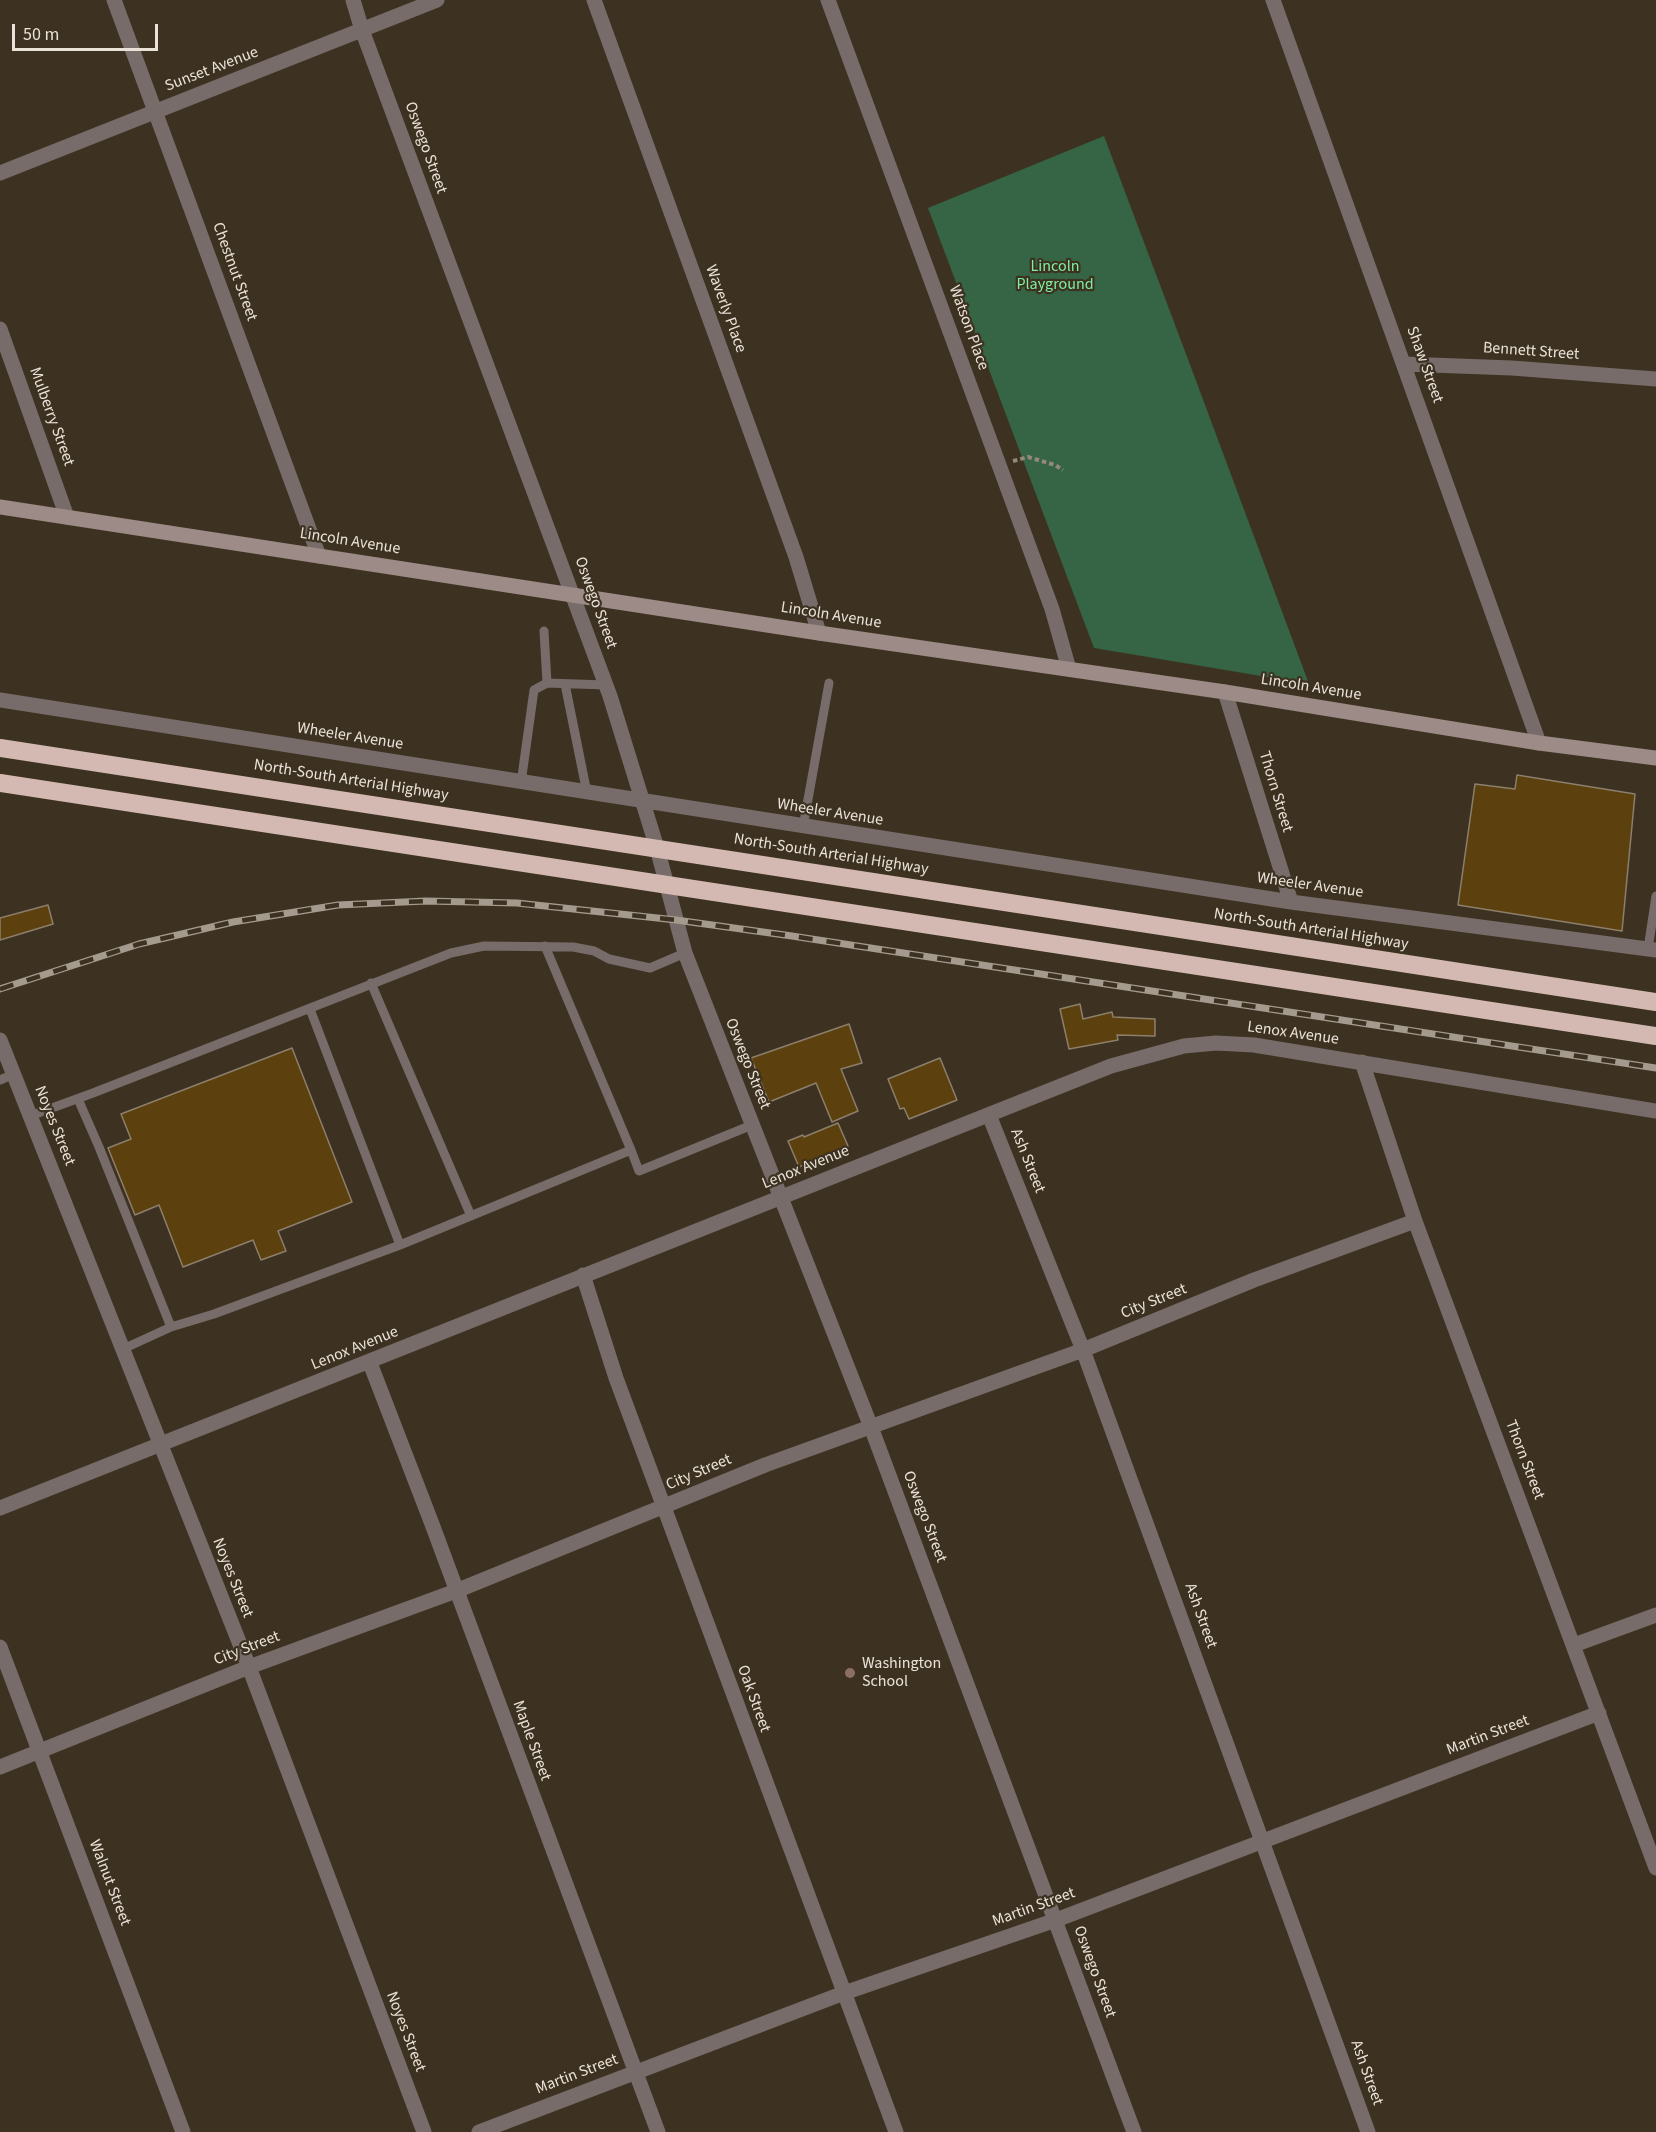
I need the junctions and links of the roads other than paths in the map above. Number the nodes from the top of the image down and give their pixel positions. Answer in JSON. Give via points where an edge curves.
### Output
{"nodes":[{"id":1,"x":114,"y":0,"type":"edge"},
{"id":2,"x":353,"y":0,"type":"edge"},
{"id":3,"x":437,"y":0,"type":"edge"},
{"id":4,"x":594,"y":0,"type":"edge"},
{"id":5,"x":828,"y":0,"type":"edge"},
{"id":6,"x":1273,"y":0,"type":"edge"},
{"id":7,"x":362,"y":30,"type":"junction"},
{"id":8,"x":156,"y":112,"type":"junction"},
{"id":9,"x":0,"y":173,"type":"edge"},
{"id":10,"x":0,"y":329,"type":"edge"},
{"id":11,"x":1404,"y":364,"type":"junction"},
{"id":12,"x":1656,"y":379,"type":"edge"},
{"id":13,"x":0,"y":507,"type":"edge"},
{"id":14,"x":67,"y":517,"type":"junction"},
{"id":15,"x":319,"y":556,"type":"junction"},
{"id":16,"x":572,"y":594,"type":"junction"},
{"id":17,"x":544,"y":631,"type":"dead end"},
{"id":18,"x":819,"y":633,"type":"junction"},
{"id":19,"x":1069,"y":669,"type":"junction"},
{"id":20,"x":547,"y":683,"type":"junction"},
{"id":21,"x":829,"y":683,"type":"dead end"},
{"id":22,"x":565,"y":684,"type":"junction"},
{"id":23,"x":606,"y":685,"type":"junction"},
{"id":24,"x":1225,"y":692,"type":"junction"},
{"id":25,"x":0,"y":700,"type":"edge"},
{"id":26,"x":1539,"y":743,"type":"junction"},
{"id":27,"x":0,"y":748,"type":"edge"},
{"id":28,"x":1656,"y":758,"type":"edge"},
{"id":29,"x":0,"y":783,"type":"edge"},
{"id":30,"x":521,"y":783,"type":"junction"},
{"id":31,"x":587,"y":793,"type":"junction"},
{"id":32,"x":643,"y":802,"type":"junction"},
{"id":33,"x":804,"y":827,"type":"junction"},
{"id":34,"x":657,"y":848,"type":"junction"},
{"id":35,"x":667,"y":885,"type":"junction"},
{"id":36,"x":1656,"y":896,"type":"edge"},
{"id":37,"x":1291,"y":902,"type":"junction"},
{"id":38,"x":545,"y":946,"type":"junction"},
{"id":39,"x":1652,"y":949,"type":"edge"},
{"id":40,"x":685,"y":953,"type":"junction"},
{"id":41,"x":371,"y":983,"type":"junction"},
{"id":42,"x":1656,"y":1002,"type":"edge"},
{"id":43,"x":310,"y":1009,"type":"junction"},
{"id":44,"x":1656,"y":1036,"type":"edge"},
{"id":45,"x":0,"y":1040,"type":"edge"},
{"id":46,"x":1362,"y":1062,"type":"junction"},
{"id":47,"x":7,"y":1077,"type":"edge"},
{"id":48,"x":78,"y":1099,"type":"junction"},
{"id":49,"x":1656,"y":1111,"type":"edge"},
{"id":50,"x":988,"y":1115,"type":"junction"},
{"id":51,"x":30,"y":1116,"type":"junction"},
{"id":52,"x":752,"y":1125,"type":"junction"},
{"id":53,"x":631,"y":1150,"type":"junction"},
{"id":54,"x":781,"y":1197,"type":"junction"},
{"id":55,"x":471,"y":1216,"type":"junction"},
{"id":56,"x":1415,"y":1221,"type":"junction"},
{"id":57,"x":400,"y":1245,"type":"junction"},
{"id":58,"x":584,"y":1275,"type":"junction"},
{"id":59,"x":171,"y":1327,"type":"junction"},
{"id":60,"x":123,"y":1349,"type":"junction"},
{"id":61,"x":1083,"y":1350,"type":"junction"},
{"id":62,"x":370,"y":1363,"type":"junction"},
{"id":63,"x":871,"y":1427,"type":"junction"},
{"id":64,"x":160,"y":1444,"type":"junction"},
{"id":65,"x":663,"y":1507,"type":"junction"},
{"id":66,"x":0,"y":1508,"type":"edge"},
{"id":67,"x":456,"y":1591,"type":"junction"},
{"id":68,"x":1656,"y":1615,"type":"edge"},
{"id":69,"x":1574,"y":1645,"type":"junction"},
{"id":70,"x":0,"y":1647,"type":"edge"},
{"id":71,"x":249,"y":1667,"type":"junction"},
{"id":72,"x":1599,"y":1713,"type":"junction"},
{"id":73,"x":40,"y":1751,"type":"junction"},
{"id":74,"x":0,"y":1767,"type":"edge"},
{"id":75,"x":1264,"y":1841,"type":"junction"},
{"id":76,"x":1653,"y":1852,"type":"edge"},
{"id":77,"x":1656,"y":1868,"type":"edge"},
{"id":78,"x":1056,"y":1920,"type":"junction"},
{"id":79,"x":844,"y":1993,"type":"junction"},
{"id":80,"x":635,"y":2072,"type":"junction"},
{"id":81,"x":183,"y":2132,"type":"edge"},
{"id":82,"x":423,"y":2132,"type":"edge"},
{"id":83,"x":479,"y":2132,"type":"edge"},
{"id":84,"x":658,"y":2132,"type":"edge"},
{"id":85,"x":896,"y":2132,"type":"edge"},
{"id":86,"x":1134,"y":2132,"type":"edge"},
{"id":87,"x":1368,"y":2132,"type":"edge"}],
"edges":[{"from":1,"to":8,"type":"street","name":"Chestnut Street"},
{"from":2,"to":7,"type":"street","name":"Oswego Street"},
{"from":3,"to":7,"type":"street","name":"Sunset Avenue"},
{"from":4,"to":18,"type":"street","name":"Waverly Place","via":[[796,557]]},
{"from":5,"to":19,"type":"street","name":"Watson Place","via":[[1052,609]]},
{"from":6,"to":11,"type":"street","name":"Shaw Street"},
{"from":7,"to":8,"type":"street","name":"Sunset Avenue"},
{"from":7,"to":16,"type":"street","name":"Oswego Street"},
{"from":8,"to":9,"type":"street","name":"Sunset Avenue"},
{"from":8,"to":15,"type":"street","name":"Chestnut Street"},
{"from":10,"to":14,"type":"street","name":"Mulberry Street"},
{"from":11,"to":12,"type":"street","name":"Bennett Street"},
{"from":11,"to":26,"type":"street","name":"Shaw Street"},
{"from":13,"to":14,"type":"street","name":"Lincoln Avenue"},
{"from":14,"to":15,"type":"street","name":"Lincoln Avenue"},
{"from":15,"to":16,"type":"street","name":"Lincoln Avenue"},
{"from":16,"to":18,"type":"street","name":"Lincoln Avenue"},
{"from":16,"to":23,"type":"street","name":"Oswego Street"},
{"from":17,"to":20,"type":"lane"},
{"from":18,"to":19,"type":"street","name":"Lincoln Avenue"},
{"from":19,"to":24,"type":"street","name":"Lincoln Avenue"},
{"from":20,"to":22,"type":"lane"},
{"from":20,"to":30,"type":"lane","via":[[534,690]]},
{"from":21,"to":33,"type":"lane"},
{"from":22,"to":23,"type":"lane"},
{"from":22,"to":31,"type":"lane"},
{"from":23,"to":32,"type":"street","name":"Oswego Street"},
{"from":24,"to":26,"type":"street","name":"Lincoln Avenue"},
{"from":24,"to":37,"type":"street","name":"Thorn Street"},
{"from":25,"to":30,"type":"street","name":"Wheeler Avenue"},
{"from":26,"to":28,"type":"street","name":"Lincoln Avenue"},
{"from":27,"to":34,"type":"highway","name":"North-South Arterial Highway"},
{"from":29,"to":35,"type":"highway"},
{"from":30,"to":31,"type":"street","name":"Wheeler Avenue"},
{"from":31,"to":32,"type":"street","name":"Wheeler Avenue"},
{"from":32,"to":33,"type":"street","name":"Wheeler Avenue"},
{"from":32,"to":34,"type":"street","name":"Oswego Street"},
{"from":33,"to":37,"type":"street","name":"Wheeler Avenue"},
{"from":34,"to":35,"type":"street","name":"Oswego Street"},
{"from":34,"to":42,"type":"highway","name":"North-South Arterial Highway"},
{"from":35,"to":40,"type":"street","name":"Oswego Street"},
{"from":35,"to":44,"type":"highway"},
{"from":36,"to":39,"type":"lane"},
{"from":37,"to":39,"type":"street","name":"Wheeler Avenue"},
{"from":38,"to":40,"type":"lane","via":[[594,951],[609,959],[650,968]]},
{"from":38,"to":41,"type":"lane","via":[[484,946],[451,953]]},
{"from":38,"to":53,"type":"lane"},
{"from":40,"to":52,"type":"street","name":"Oswego Street"},
{"from":41,"to":43,"type":"lane"},
{"from":41,"to":55,"type":"lane"},
{"from":43,"to":48,"type":"lane"},
{"from":43,"to":57,"type":"lane"},
{"from":45,"to":47,"type":"street","name":"Noyes Street"},
{"from":46,"to":49,"type":"street","name":"Lenox Avenue"},
{"from":46,"to":50,"type":"street","name":"Lenox Avenue","via":[[1254,1045],[1184,1046],[1111,1066]]},
{"from":46,"to":56,"type":"street","name":"Thorn Street"},
{"from":47,"to":51,"type":"street","name":"Noyes Street"},
{"from":48,"to":51,"type":"lane"},
{"from":48,"to":59,"type":"lane"},
{"from":50,"to":54,"type":"street","name":"Lenox Avenue"},
{"from":50,"to":61,"type":"street","name":"Ash Street"},
{"from":51,"to":60,"type":"street","name":"Noyes Street"},
{"from":52,"to":53,"type":"lane","via":[[639,1171]]},
{"from":52,"to":54,"type":"street","name":"Oswego Street"},
{"from":53,"to":55,"type":"lane"},
{"from":54,"to":58,"type":"street","name":"Lenox Avenue"},
{"from":54,"to":63,"type":"street","name":"Oswego Street"},
{"from":55,"to":57,"type":"lane"},
{"from":56,"to":61,"type":"street","name":"City Street","via":[[1254,1280]]},
{"from":56,"to":69,"type":"street","name":"Thorn Street"},
{"from":57,"to":59,"type":"lane"},
{"from":58,"to":62,"type":"street","name":"Lenox Avenue"},
{"from":58,"to":65,"type":"street","name":"Oak Street"},
{"from":59,"to":60,"type":"lane"},
{"from":60,"to":64,"type":"street","name":"Noyes Street"},
{"from":61,"to":63,"type":"street","name":"City Street"},
{"from":61,"to":75,"type":"street","name":"Ash Street"},
{"from":62,"to":64,"type":"street","name":"Lenox Avenue"},
{"from":62,"to":67,"type":"street","name":"Maple Street"},
{"from":63,"to":65,"type":"street","name":"City Street"},
{"from":63,"to":78,"type":"street","name":"Oswego Street"},
{"from":64,"to":66,"type":"street","name":"Lenox Avenue"},
{"from":64,"to":71,"type":"street","name":"Noyes Street"},
{"from":65,"to":67,"type":"street","name":"City Street"},
{"from":65,"to":79,"type":"street","name":"Oak Street"},
{"from":67,"to":71,"type":"street","name":"City Street"},
{"from":67,"to":80,"type":"street","name":"Maple Street"},
{"from":68,"to":69,"type":"street"},
{"from":69,"to":72,"type":"street","name":"Thorn Street"},
{"from":70,"to":73,"type":"street","name":"Walnut Street"},
{"from":71,"to":73,"type":"street","name":"City Street"},
{"from":71,"to":82,"type":"street","name":"Noyes Street"},
{"from":72,"to":75,"type":"street","name":"Martin Street"},
{"from":72,"to":76,"type":"street","name":"Thorn Street"},
{"from":73,"to":74,"type":"street","name":"City Street"},
{"from":73,"to":81,"type":"street","name":"Walnut Street"},
{"from":75,"to":78,"type":"street","name":"Martin Street"},
{"from":75,"to":87,"type":"street","name":"Ash Street"},
{"from":76,"to":77,"type":"street","name":"Thorn Street"},
{"from":78,"to":79,"type":"street","name":"Martin Street"},
{"from":78,"to":86,"type":"street","name":"Oswego Street"},
{"from":79,"to":80,"type":"street","name":"Martin Street"},
{"from":79,"to":85,"type":"street","name":"Oak Street"},
{"from":80,"to":83,"type":"street","name":"Martin Street"},
{"from":80,"to":84,"type":"street","name":"Maple Street"}]}
